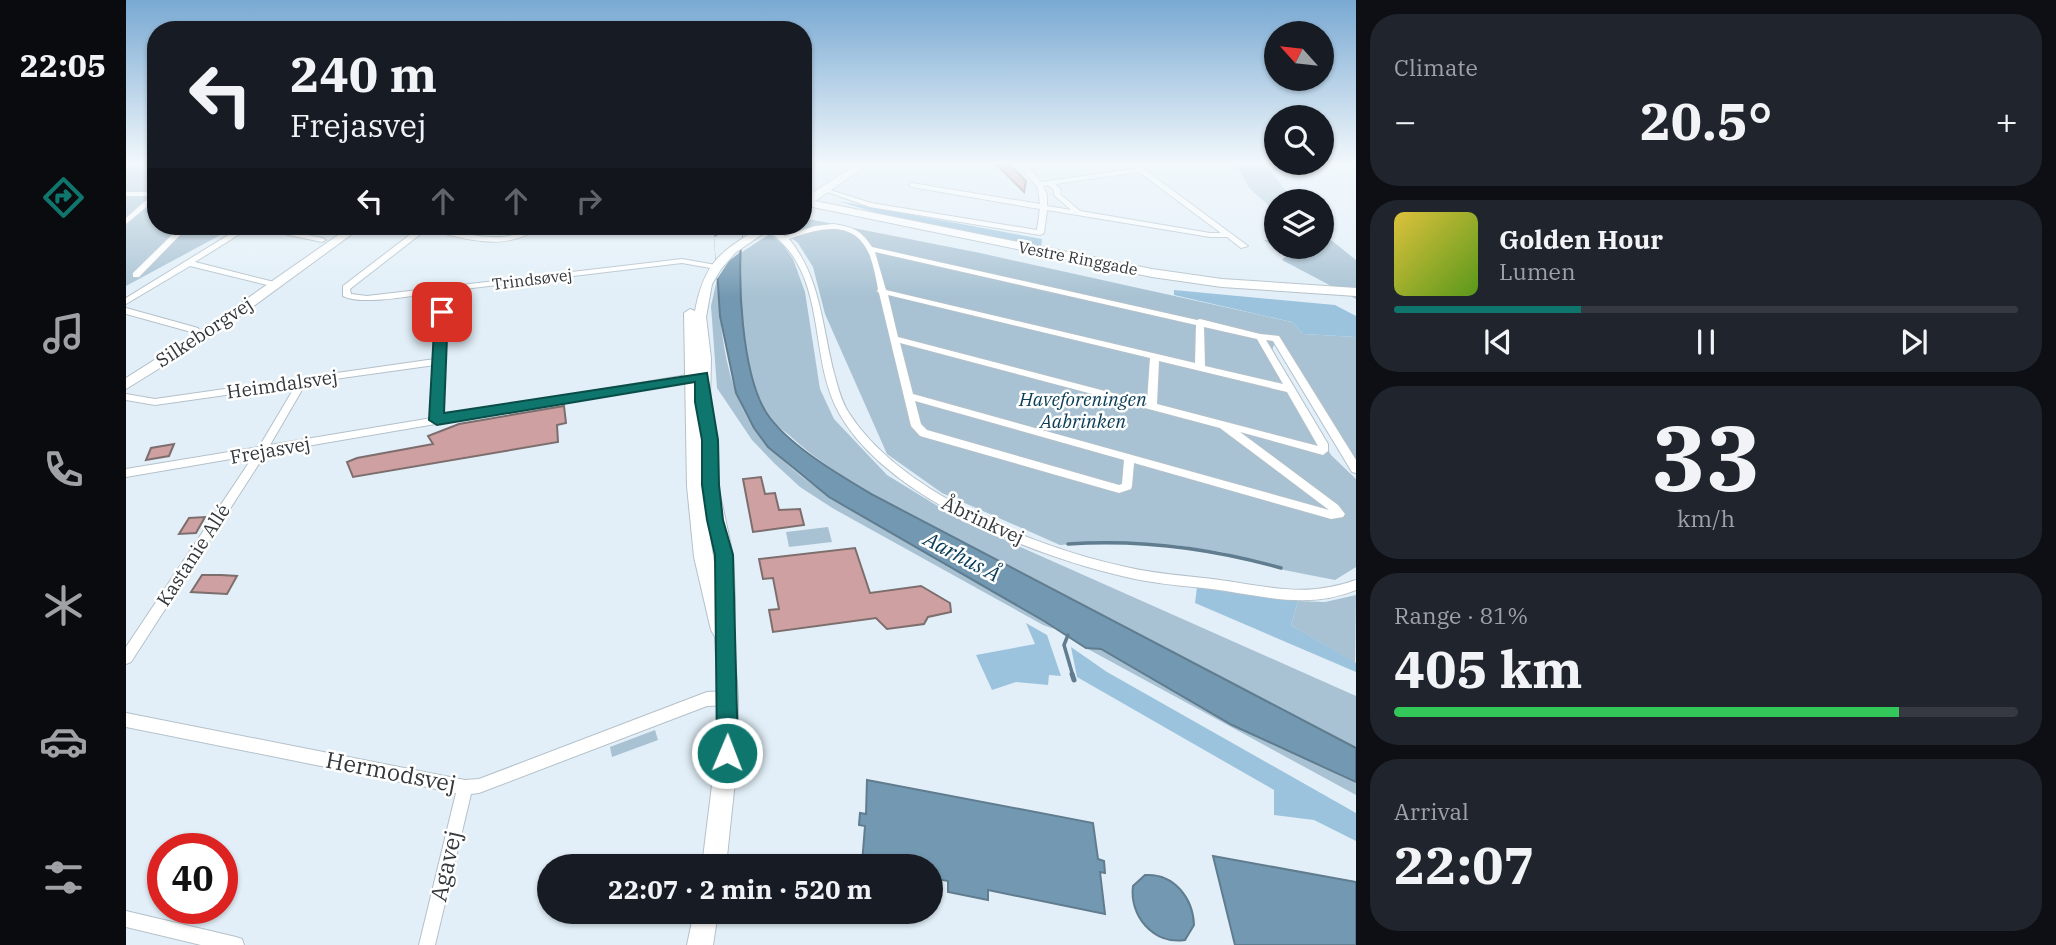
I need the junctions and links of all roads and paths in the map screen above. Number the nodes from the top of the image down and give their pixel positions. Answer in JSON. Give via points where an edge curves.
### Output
{"nodes":[{"id":1,"x":141,"y":208,"type":"edge"},
{"id":2,"x":827,"y":208,"type":"edge"},
{"id":3,"x":889,"y":208,"type":"edge"},
{"id":4,"x":1044,"y":208,"type":"edge"},
{"id":5,"x":1056,"y":208,"type":"edge"},
{"id":6,"x":1074,"y":208,"type":"edge"},
{"id":7,"x":1191,"y":208,"type":"edge"},
{"id":8,"x":1079,"y":212,"type":"junction"},
{"id":9,"x":126,"y":222,"type":"edge"},
{"id":10,"x":812,"y":228,"type":"edge"},
{"id":11,"x":176,"y":235,"type":"edge"},
{"id":12,"x":233,"y":235,"type":"edge"},
{"id":13,"x":298,"y":235,"type":"edge"},
{"id":14,"x":330,"y":235,"type":"edge"},
{"id":15,"x":344,"y":235,"type":"edge"},
{"id":16,"x":413,"y":235,"type":"edge"},
{"id":17,"x":465,"y":235,"type":"edge"},
{"id":18,"x":523,"y":235,"type":"edge"},
{"id":19,"x":745,"y":235,"type":"edge"},
{"id":20,"x":749,"y":235,"type":"edge"},
{"id":21,"x":782,"y":235,"type":"edge"},
{"id":22,"x":794,"y":235,"type":"edge"},
{"id":23,"x":1227,"y":235,"type":"junction"},
{"id":24,"x":742,"y":238,"type":"junction"},
{"id":25,"x":786,"y":238,"type":"junction"},
{"id":26,"x":322,"y":240,"type":"junction"},
{"id":27,"x":1244,"y":246,"type":"dead end"},
{"id":28,"x":871,"y":249,"type":"junction"},
{"id":29,"x":712,"y":261,"type":"junction"},
{"id":30,"x":188,"y":263,"type":"junction"},
{"id":31,"x":136,"y":275,"type":"dead end"},
{"id":32,"x":269,"y":283,"type":"junction"},
{"id":33,"x":443,"y":289,"type":"junction"},
{"id":34,"x":881,"y":291,"type":"junction"},
{"id":35,"x":1287,"y":292,"type":"junction"},
{"id":36,"x":1356,"y":292,"type":"edge"},
{"id":37,"x":1356,"y":298,"type":"edge"},
{"id":38,"x":126,"y":302,"type":"edge"},
{"id":39,"x":126,"y":311,"type":"edge"},
{"id":40,"x":1200,"y":322,"type":"junction"},
{"id":41,"x":195,"y":330,"type":"junction"},
{"id":42,"x":1260,"y":337,"type":"junction"},
{"id":43,"x":893,"y":338,"type":"junction"},
{"id":44,"x":1155,"y":357,"type":"junction"},
{"id":45,"x":439,"y":361,"type":"junction"},
{"id":46,"x":1200,"y":368,"type":"junction"},
{"id":47,"x":696,"y":377,"type":"junction"},
{"id":48,"x":130,"y":381,"type":"edge"},
{"id":49,"x":303,"y":381,"type":"junction"},
{"id":50,"x":1290,"y":389,"type":"junction"},
{"id":51,"x":908,"y":396,"type":"junction"},
{"id":52,"x":126,"y":397,"type":"edge"},
{"id":53,"x":1152,"y":406,"type":"junction"},
{"id":54,"x":437,"y":420,"type":"junction"},
{"id":55,"x":1223,"y":425,"type":"junction"},
{"id":56,"x":261,"y":452,"type":"junction"},
{"id":57,"x":1129,"y":458,"type":"junction"},
{"id":58,"x":1356,"y":469,"type":"edge"},
{"id":59,"x":139,"y":471,"type":"junction"},
{"id":60,"x":126,"y":474,"type":"edge"},
{"id":61,"x":126,"y":482,"type":"edge"},
{"id":62,"x":1356,"y":585,"type":"edge"},
{"id":63,"x":126,"y":658,"type":"edge"},
{"id":64,"x":728,"y":698,"type":"junction"},
{"id":65,"x":126,"y":720,"type":"edge"},
{"id":66,"x":465,"y":787,"type":"junction"},
{"id":67,"x":716,"y":854,"type":"edge"},
{"id":68,"x":126,"y":919,"type":"edge"},
{"id":69,"x":704,"y":924,"type":"edge"},
{"id":70,"x":236,"y":945,"type":"edge"},
{"id":71,"x":427,"y":945,"type":"edge"},
{"id":72,"x":700,"y":945,"type":"edge"}],
"edges":[{"from":1,"to":9,"type":"street"},
{"from":2,"to":35,"type":"street","name":"Vestre Ringgade","via":[[1152,279],[1225,290]]},
{"from":3,"to":4,"type":"street","via":[[1040,233]]},
{"from":5,"to":8,"type":"street"},
{"from":6,"to":8,"type":"street"},
{"from":7,"to":23,"type":"street"},
{"from":8,"to":23,"type":"street"},
{"from":10,"to":28,"type":"street","via":[[833,225],[862,235]]},
{"from":11,"to":31,"type":"street"},
{"from":12,"to":30,"type":"street"},
{"from":13,"to":26,"type":"street"},
{"from":14,"to":26,"type":"street","name":"Silkeborgvej"},
{"from":15,"to":32,"type":"street","name":"Silkeborgvej"},
{"from":16,"to":33,"type":"street","name":"Trindsøvej","via":[[346,288],[347,296]]},
{"from":17,"to":18,"type":"street","via":[[493,241]]},
{"from":19,"to":24,"type":"street"},
{"from":20,"to":24,"type":"street"},
{"from":21,"to":25,"type":"street","name":"Åbrinkvej"},
{"from":22,"to":25,"type":"street"},
{"from":23,"to":27,"type":"street"},
{"from":24,"to":29,"type":"street"},
{"from":25,"to":62,"type":"street","name":"Åbrinkvej","via":[[805,267],[844,413],[888,466],[926,493],[1038,545],[1119,571],[1296,595],[1343,591]]},
{"from":26,"to":32,"type":"street","name":"Silkeborgvej"},
{"from":28,"to":34,"type":"street"},
{"from":28,"to":40,"type":"street"},
{"from":29,"to":33,"type":"street","name":"Trindsøvej"},
{"from":29,"to":47,"type":"street","via":[[701,310],[704,358]]},
{"from":30,"to":32,"type":"street","name":"Silkeborgvej"},
{"from":30,"to":38,"type":"street"},
{"from":32,"to":41,"type":"street","name":"Silkeborgvej"},
{"from":32,"to":48,"type":"street","name":"Silkeborgvej","via":[[213,329]]},
{"from":33,"to":45,"type":"street"},
{"from":34,"to":43,"type":"street"},
{"from":34,"to":44,"type":"street"},
{"from":35,"to":36,"type":"street","name":"Vestre Ringgade"},
{"from":35,"to":37,"type":"street","name":"Vestre Ringgade"},
{"from":39,"to":41,"type":"street","name":"Silkeborgvej"},
{"from":40,"to":42,"type":"street"},
{"from":40,"to":46,"type":"street"},
{"from":41,"to":48,"type":"street","name":"Silkeborgvej"},
{"from":42,"to":50,"type":"street"},
{"from":42,"to":58,"type":"street","via":[[1276,338]]},
{"from":43,"to":51,"type":"street"},
{"from":43,"to":53,"type":"street"},
{"from":44,"to":46,"type":"street"},
{"from":44,"to":53,"type":"street"},
{"from":45,"to":49,"type":"street","name":"Heimdalsvej"},
{"from":45,"to":54,"type":"street"},
{"from":46,"to":50,"type":"street"},
{"from":47,"to":54,"type":"street","name":"Frejasvej"},
{"from":47,"to":64,"type":"street","via":[[710,440],[710,485],[724,555]]},
{"from":49,"to":52,"type":"street","name":"Heimdalsvej","via":[[155,402]]},
{"from":49,"to":56,"type":"street","name":"Kastanie Allé"},
{"from":50,"to":55,"type":"street","via":[[1323,451]]},
{"from":51,"to":57,"type":"street"},
{"from":51,"to":57,"type":"street","via":[[916,426],[925,433],[1119,489],[1127,485]]},
{"from":53,"to":55,"type":"street"},
{"from":54,"to":56,"type":"street","name":"Frejasvej"},
{"from":55,"to":57,"type":"street","via":[[1339,514],[1331,516]]},
{"from":56,"to":59,"type":"street","name":"Frejasvej"},
{"from":56,"to":63,"type":"street","name":"Kastanie Allé"},
{"from":59,"to":60,"type":"street","name":"Frejasvej"},
{"from":59,"to":61,"type":"street"},
{"from":64,"to":66,"type":"street","name":"Hermodsvej","via":[[707,699],[479,786]]},
{"from":64,"to":67,"type":"street"},
{"from":65,"to":66,"type":"street","name":"Hermodsvej"},
{"from":66,"to":71,"type":"street","name":"Agavej"},
{"from":68,"to":70,"type":"street"},
{"from":69,"to":72,"type":"street"}]}
